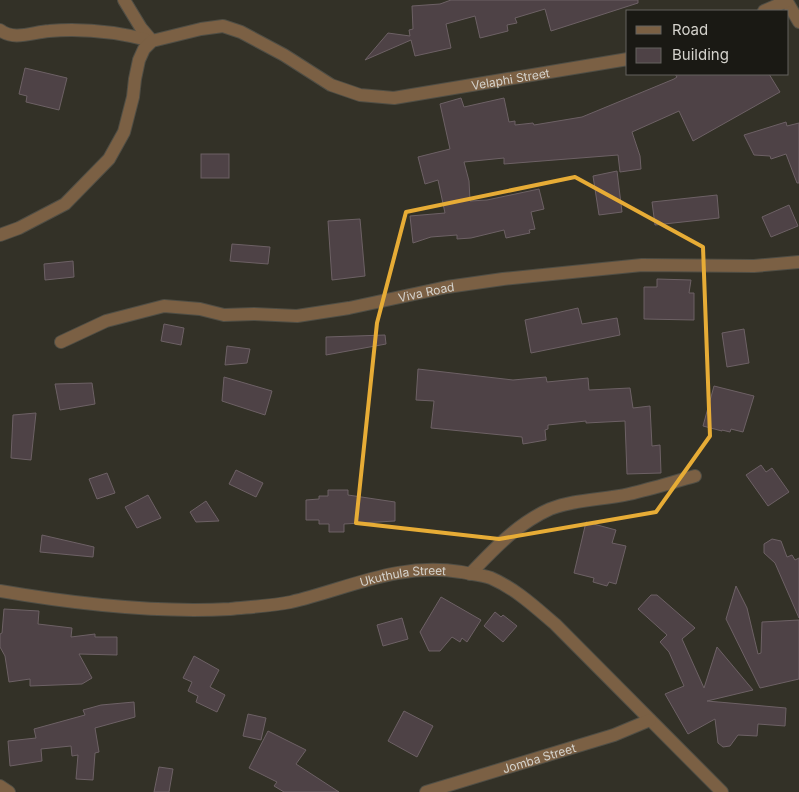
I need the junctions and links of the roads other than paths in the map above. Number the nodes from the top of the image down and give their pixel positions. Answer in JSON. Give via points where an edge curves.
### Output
{"nodes":[{"id":1,"x":124,"y":0,"type":"edge"},
{"id":2,"x":787,"y":0,"type":"edge"},
{"id":3,"x":766,"y":10,"type":"edge"},
{"id":4,"x":799,"y":22,"type":"edge"},
{"id":5,"x":0,"y":30,"type":"edge"},
{"id":6,"x":152,"y":41,"type":"junction"},
{"id":7,"x":626,"y":59,"type":"edge"},
{"id":8,"x":0,"y":235,"type":"edge"},
{"id":9,"x":799,"y":262,"type":"edge"},
{"id":10,"x":61,"y":342,"type":"dead end"},
{"id":11,"x":696,"y":476,"type":"dead end"},
{"id":12,"x":470,"y":574,"type":"junction"},
{"id":13,"x":0,"y":591,"type":"edge"},
{"id":14,"x":650,"y":720,"type":"junction"},
{"id":15,"x":0,"y":786,"type":"edge"},
{"id":16,"x":9,"y":792,"type":"edge"},
{"id":17,"x":426,"y":792,"type":"edge"},
{"id":18,"x":722,"y":792,"type":"edge"}],
"edges":[{"from":1,"to":6,"type":"street"},
{"from":2,"to":3,"type":"street"},
{"from":2,"to":4,"type":"street"},
{"from":5,"to":6,"type":"street","via":[[16,36],[50,30],[91,30]]},
{"from":6,"to":7,"type":"street","name":"Velaphi Street","via":[[201,28],[223,26],[284,56],[331,86],[360,95],[394,98]]},
{"from":6,"to":8,"type":"street","via":[[139,60],[134,97],[124,132],[109,159],[65,204]]},
{"from":9,"to":10,"type":"street","name":"Viva Road","via":[[754,266],[642,265],[503,278],[297,316],[224,315],[164,306],[106,321]]},
{"from":11,"to":12,"type":"street","via":[[628,494],[572,502],[550,509],[502,541]]},
{"from":12,"to":13,"type":"street","name":"Ukuthula Street","via":[[444,569],[416,569],[290,602],[230,609],[132,608]]},
{"from":12,"to":14,"type":"street","name":"Ukuthula Street","via":[[489,578],[529,601]]},
{"from":14,"to":17,"type":"street","name":"Jomba Street","via":[[614,735]]},
{"from":14,"to":18,"type":"street","name":"Ukuthula Street"},
{"from":15,"to":16,"type":"street"}]}
